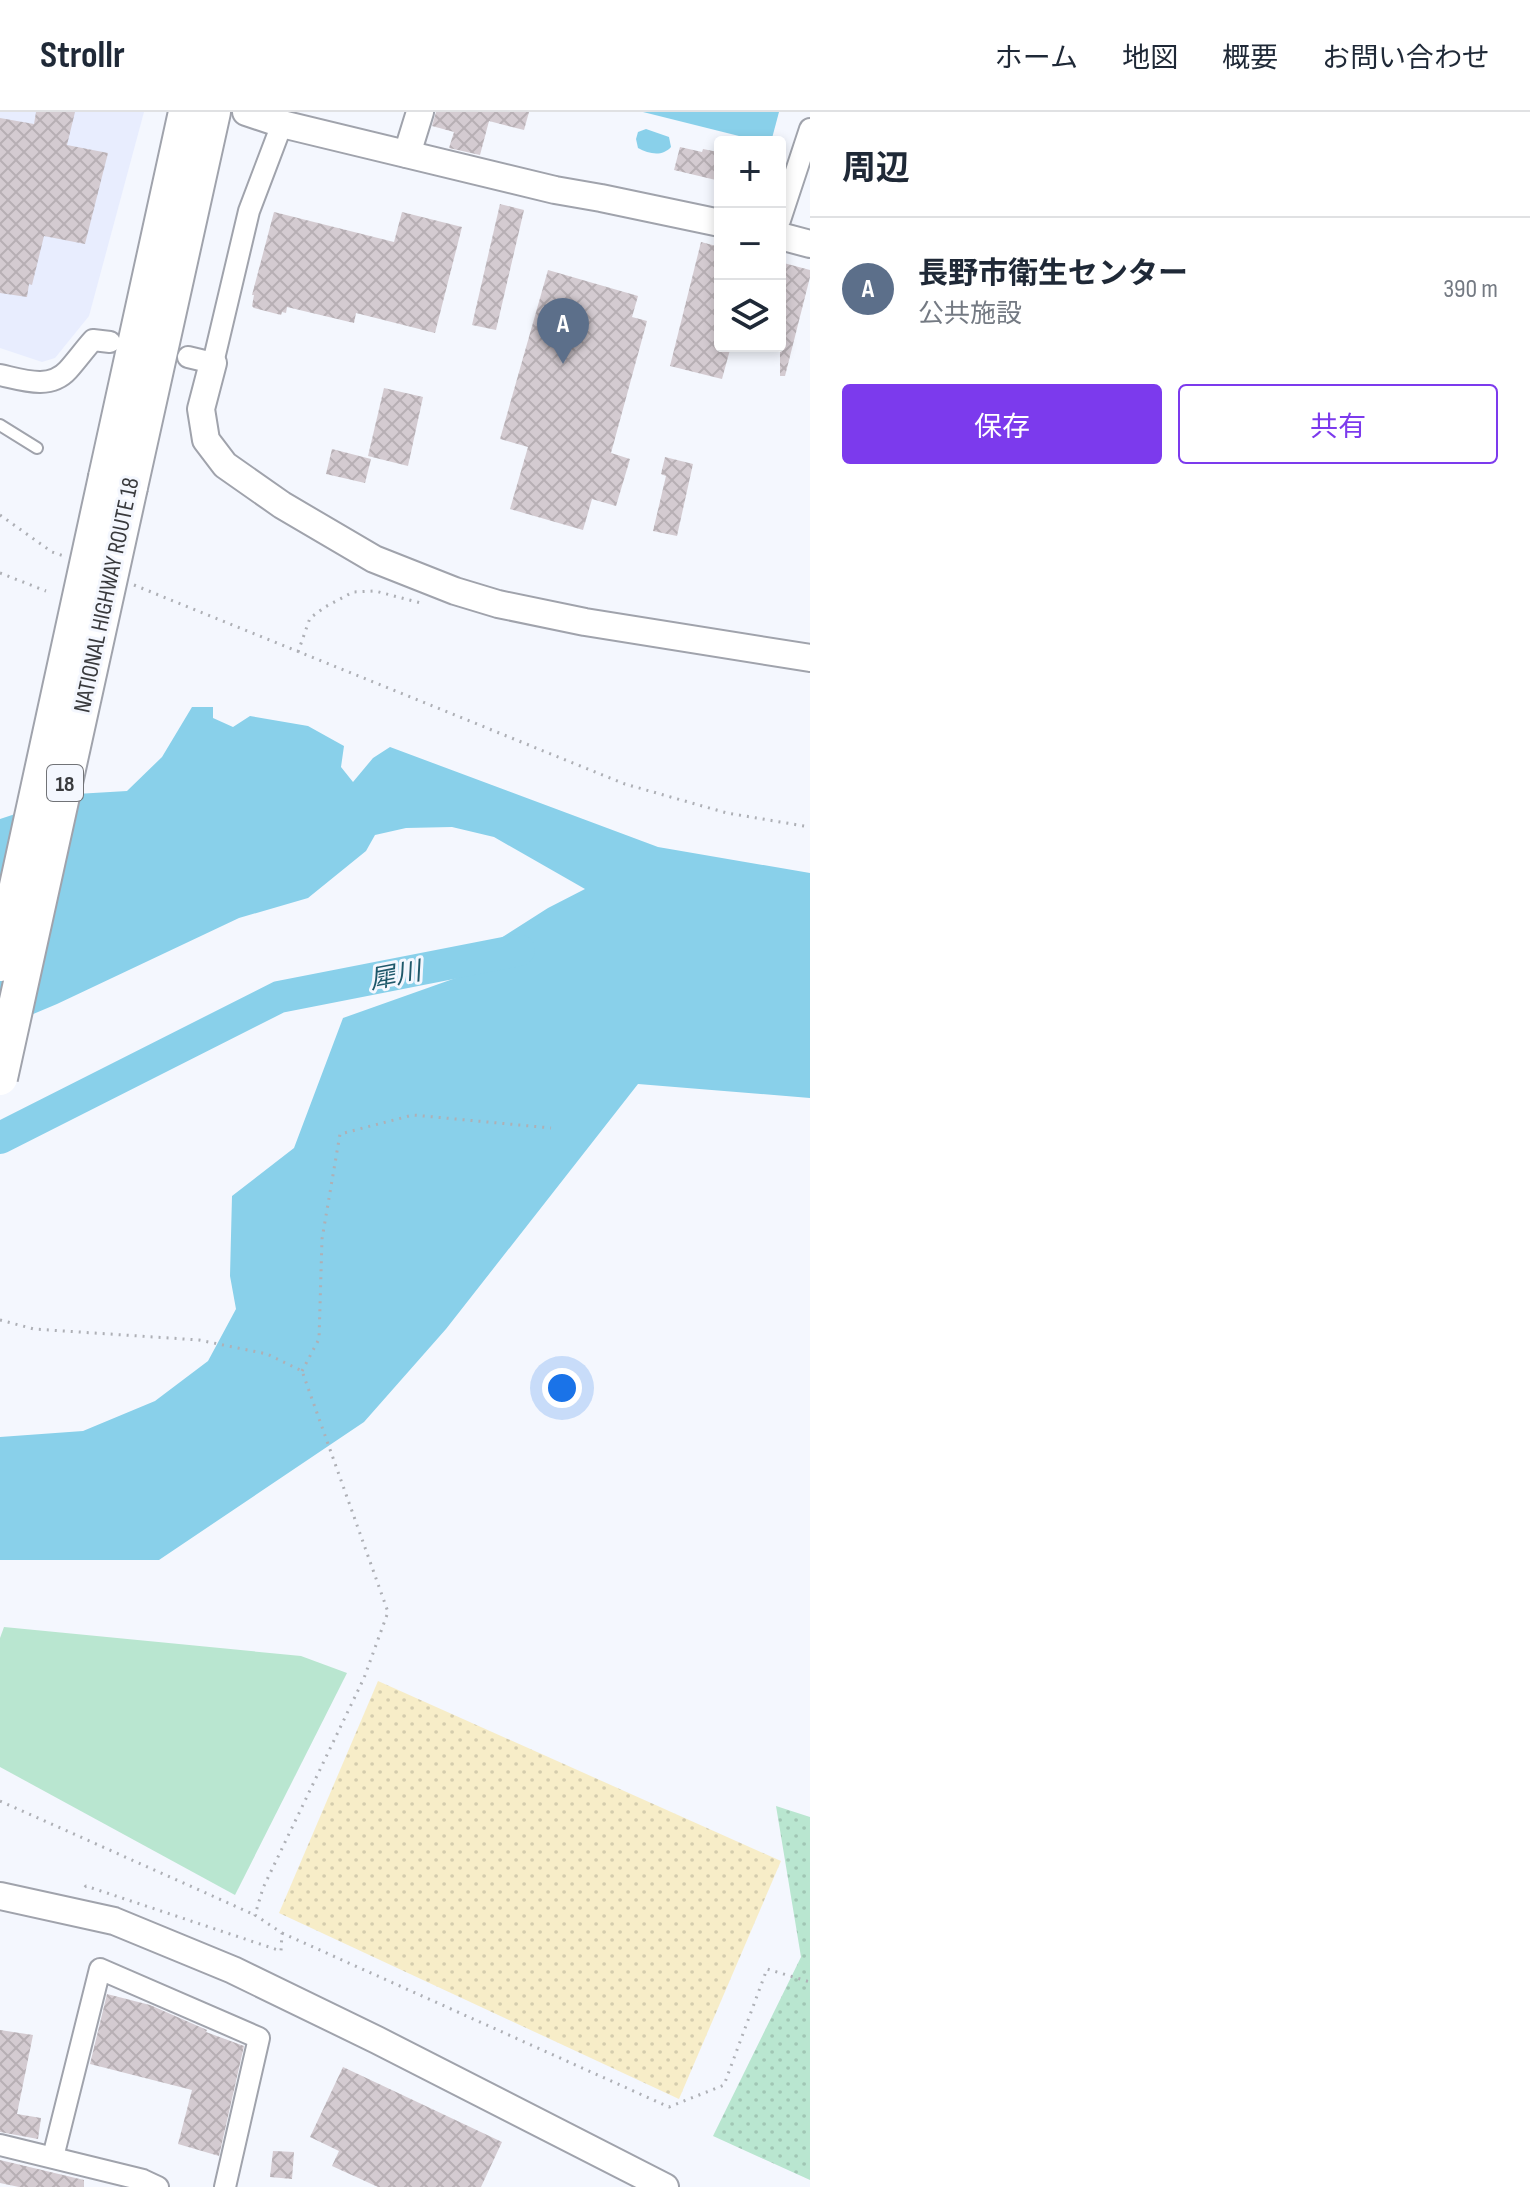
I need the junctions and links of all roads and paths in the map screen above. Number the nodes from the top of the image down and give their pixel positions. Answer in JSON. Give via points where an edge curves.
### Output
{"nodes":[{"id":1,"x":186,"y":112,"type":"edge"},
{"id":2,"x":213,"y":112,"type":"edge"},
{"id":3,"x":246,"y":112,"type":"edge"},
{"id":4,"x":420,"y":112,"type":"edge"},
{"id":5,"x":282,"y":124,"type":"junction"},
{"id":6,"x":810,"y":129,"type":"edge"},
{"id":7,"x":407,"y":154,"type":"junction"},
{"id":8,"x":784,"y":208,"type":"edge"},
{"id":9,"x":714,"y":222,"type":"edge"},
{"id":10,"x":786,"y":238,"type":"edge"},
{"id":11,"x":810,"y":244,"type":"edge"},
{"id":12,"x":110,"y":342,"type":"dead end"},
{"id":13,"x":200,"y":360,"type":"joint"},
{"id":14,"x":0,"y":375,"type":"edge"},
{"id":15,"x":0,"y":425,"type":"edge"},
{"id":16,"x":37,"y":448,"type":"dead end"},
{"id":17,"x":118,"y":482,"type":"junction"},
{"id":18,"x":0,"y":515,"type":"edge"},
{"id":19,"x":67,"y":557,"type":"dead end"},
{"id":20,"x":0,"y":573,"type":"edge"},
{"id":21,"x":125,"y":581,"type":"dead end"},
{"id":22,"x":46,"y":591,"type":"dead end"},
{"id":23,"x":434,"y":606,"type":"dead end"},
{"id":24,"x":298,"y":652,"type":"junction"},
{"id":25,"x":810,"y":658,"type":"edge"},
{"id":26,"x":810,"y":827,"type":"edge"},
{"id":27,"x":0,"y":964,"type":"edge"},
{"id":28,"x":0,"y":1078,"type":"edge"},
{"id":29,"x":551,"y":1128,"type":"dead end"},
{"id":30,"x":0,"y":1320,"type":"edge"},
{"id":31,"x":302,"y":1371,"type":"junction"},
{"id":32,"x":0,"y":1801,"type":"edge"},
{"id":33,"x":0,"y":1896,"type":"edge"},
{"id":34,"x":63,"y":1909,"type":"junction"},
{"id":35,"x":255,"y":1915,"type":"junction"},
{"id":36,"x":282,"y":1933,"type":"junction"},
{"id":37,"x":810,"y":1982,"type":"edge"},
{"id":38,"x":0,"y":2145,"type":"edge"},
{"id":39,"x":53,"y":2157,"type":"junction"},
{"id":40,"x":148,"y":2185,"type":"edge"},
{"id":41,"x":225,"y":2187,"type":"edge"},
{"id":42,"x":665,"y":2187,"type":"edge"}],
"edges":[{"from":1,"to":17,"type":"highway","name":"NATIONAL HIGHWAY ROUTE 18","number":"18"},
{"from":2,"to":17,"type":"highway","name":"NATIONAL HIGHWAY ROUTE 18","number":"18"},
{"from":3,"to":5,"type":"street"},
{"from":4,"to":7,"type":"street"},
{"from":5,"to":7,"type":"street"},
{"from":5,"to":13,"type":"street"},
{"from":6,"to":8,"type":"street"},
{"from":7,"to":9,"type":"street"},
{"from":10,"to":11,"type":"street"},
{"from":12,"to":14,"type":"street","via":[[93,340],[67,372],[51,382]]},
{"from":13,"to":25,"type":"street","via":[[206,440],[225,465],[374,559],[498,604]]},
{"from":15,"to":16,"type":"lane"},
{"from":17,"to":27,"type":"highway","name":"NATIONAL HIGHWAY ROUTE 18","number":"18","bridge":true},
{"from":17,"to":28,"type":"highway","name":"NATIONAL HIGHWAY ROUTE 18","number":"18","bridge":true},
{"from":18,"to":19,"type":"path"},
{"from":20,"to":22,"type":"path"},
{"from":21,"to":24,"type":"path"},
{"from":23,"to":24,"type":"path","via":[[375,591],[353,592],[310,618]]},
{"from":24,"to":26,"type":"path","via":[[625,784],[727,813]]},
{"from":29,"to":31,"type":"path","via":[[413,1115],[340,1134],[322,1239],[319,1339]]},
{"from":30,"to":31,"type":"path","via":[[34,1329],[199,1340],[267,1354]]},
{"from":31,"to":35,"type":"path","via":[[388,1612],[364,1678],[263,1888]]},
{"from":32,"to":35,"type":"path"},
{"from":33,"to":34,"type":"street"},
{"from":34,"to":36,"type":"path","via":[[86,1886],[281,1951]]},
{"from":34,"to":42,"type":"street","via":[[114,1921],[233,1970]]},
{"from":35,"to":36,"type":"path"},
{"from":36,"to":37,"type":"path","via":[[669,2107],[724,2085],[767,1969]]},
{"from":38,"to":39,"type":"street"},
{"from":39,"to":40,"type":"street"},
{"from":39,"to":41,"type":"street","via":[[100,1969],[259,2038]]}]}
